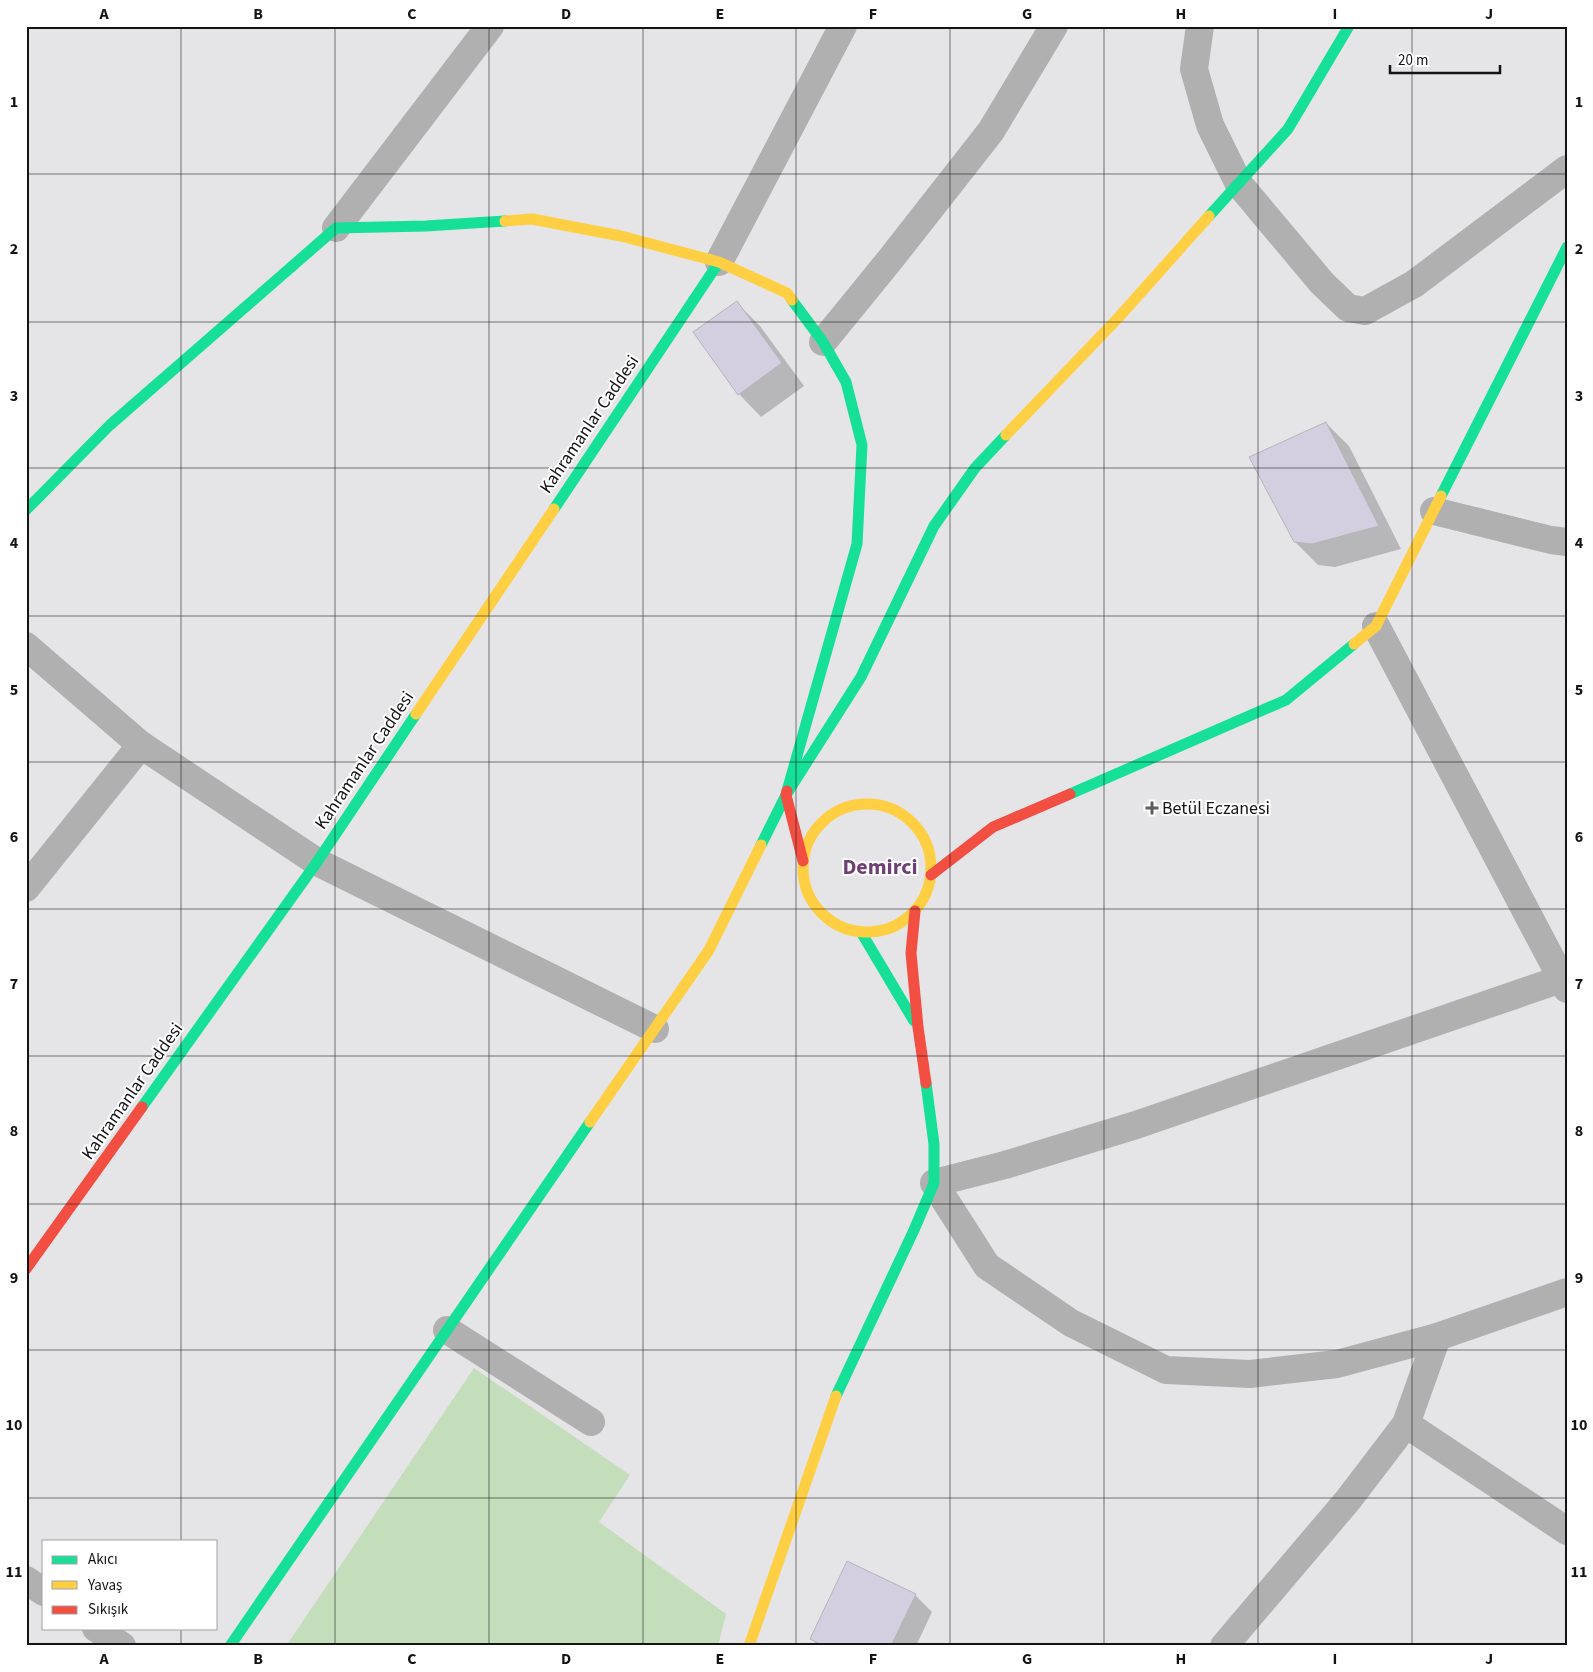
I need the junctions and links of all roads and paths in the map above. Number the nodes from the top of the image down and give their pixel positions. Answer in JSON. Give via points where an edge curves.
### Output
{"nodes":[{"id":1,"x":490,"y":26,"type":"edge"},
{"id":2,"x":843,"y":26,"type":"edge"},
{"id":3,"x":1054,"y":26,"type":"edge"},
{"id":4,"x":1200,"y":26,"type":"edge"},
{"id":5,"x":1349,"y":26,"type":"edge"},
{"id":6,"x":1567,"y":169,"type":"edge"},
{"id":7,"x":1238,"y":184,"type":"junction"},
{"id":8,"x":336,"y":228,"type":"junction"},
{"id":9,"x":1567,"y":247,"type":"edge"},
{"id":10,"x":719,"y":262,"type":"junction"},
{"id":11,"x":823,"y":342,"type":"junction"},
{"id":12,"x":26,"y":510,"type":"edge"},
{"id":13,"x":1434,"y":511,"type":"junction"},
{"id":14,"x":1567,"y":542,"type":"edge"},
{"id":15,"x":1376,"y":626,"type":"junction"},
{"id":16,"x":26,"y":646,"type":"edge"},
{"id":17,"x":141,"y":745,"type":"junction"},
{"id":18,"x":786,"y":795,"type":"junction"},
{"id":19,"x":317,"y":862,"type":"junction"},
{"id":20,"x":803,"y":862,"type":"junction"},
{"id":21,"x":931,"y":875,"type":"junction"},
{"id":22,"x":26,"y":888,"type":"edge"},
{"id":23,"x":915,"y":911,"type":"junction"},
{"id":24,"x":861,"y":932,"type":"junction"},
{"id":25,"x":1565,"y":982,"type":"edge"},
{"id":26,"x":918,"y":1028,"type":"junction"},
{"id":27,"x":654,"y":1029,"type":"junction"},
{"id":28,"x":934,"y":1183,"type":"junction"},
{"id":29,"x":26,"y":1269,"type":"edge"},
{"id":30,"x":1567,"y":1292,"type":"edge"},
{"id":31,"x":447,"y":1330,"type":"junction"},
{"id":32,"x":1437,"y":1337,"type":"junction"},
{"id":33,"x":591,"y":1422,"type":"dead end"},
{"id":34,"x":1406,"y":1424,"type":"junction"},
{"id":35,"x":1567,"y":1531,"type":"edge"},
{"id":36,"x":26,"y":1580,"type":"edge"},
{"id":37,"x":42,"y":1591,"type":"edge"},
{"id":38,"x":99,"y":1630,"type":"edge"},
{"id":39,"x":122,"y":1646,"type":"edge"},
{"id":40,"x":230,"y":1646,"type":"edge"},
{"id":41,"x":749,"y":1646,"type":"edge"},
{"id":42,"x":1224,"y":1646,"type":"edge"}],
"edges":[{"from":1,"to":8,"type":"street"},
{"from":2,"to":10,"type":"street"},
{"from":3,"to":11,"type":"street","via":[[990,131]]},
{"from":4,"to":7,"type":"street","via":[[1194,69],[1210,126]]},
{"from":5,"to":7,"type":"street","via":[[1288,129]]},
{"from":6,"to":7,"type":"street","via":[[1414,284],[1365,312],[1348,308],[1322,283]]},
{"from":7,"to":18,"type":"street","via":[[1119,317],[975,468],[934,526],[861,677]]},
{"from":8,"to":10,"type":"street","via":[[532,219],[621,236]]},
{"from":8,"to":12,"type":"street","via":[[110,425]]},
{"from":9,"to":13,"type":"street"},
{"from":10,"to":11,"type":"street","via":[[787,293]]},
{"from":10,"to":19,"type":"street","name":"Kahramanlar Caddesi"},
{"from":11,"to":18,"type":"street","via":[[846,382],[862,445],[857,544]]},
{"from":13,"to":14,"type":"street"},
{"from":13,"to":15,"type":"street"},
{"from":15,"to":21,"type":"street","via":[[1286,700],[992,827]]},
{"from":15,"to":25,"type":"street"},
{"from":16,"to":17,"type":"street"},
{"from":17,"to":19,"type":"street"},
{"from":17,"to":22,"type":"street"},
{"from":18,"to":20,"type":"street"},
{"from":18,"to":27,"type":"street","via":[[709,950]]},
{"from":19,"to":27,"type":"street"},
{"from":19,"to":29,"type":"street","name":"Kahramanlar Caddesi"},
{"from":20,"to":21,"type":"street","via":[[808,842],[819,825],[835,812],[854,805],[874,804],[894,809],[910,820],[924,836],[930,855]]},
{"from":20,"to":24,"type":"street","via":[[804,882],[811,901],[824,916],[841,927]]},
{"from":21,"to":23,"type":"street","via":[[926,894]]},
{"from":23,"to":24,"type":"street","via":[[900,924],[881,931]]},
{"from":23,"to":26,"type":"street","via":[[911,953]]},
{"from":24,"to":26,"type":"street"},
{"from":25,"to":28,"type":"street","via":[[1136,1125]]},
{"from":26,"to":28,"type":"street","via":[[934,1144]]},
{"from":27,"to":31,"type":"street"},
{"from":28,"to":32,"type":"street","via":[[987,1266],[1071,1323],[1166,1370],[1250,1374],[1338,1364]]},
{"from":28,"to":41,"type":"street","via":[[837,1393]]},
{"from":30,"to":32,"type":"street"},
{"from":31,"to":33,"type":"street"},
{"from":31,"to":40,"type":"street"},
{"from":32,"to":34,"type":"street"},
{"from":34,"to":35,"type":"street"},
{"from":34,"to":42,"type":"street","via":[[1348,1500]]},
{"from":36,"to":37,"type":"street"},
{"from":38,"to":39,"type":"street"}]}
